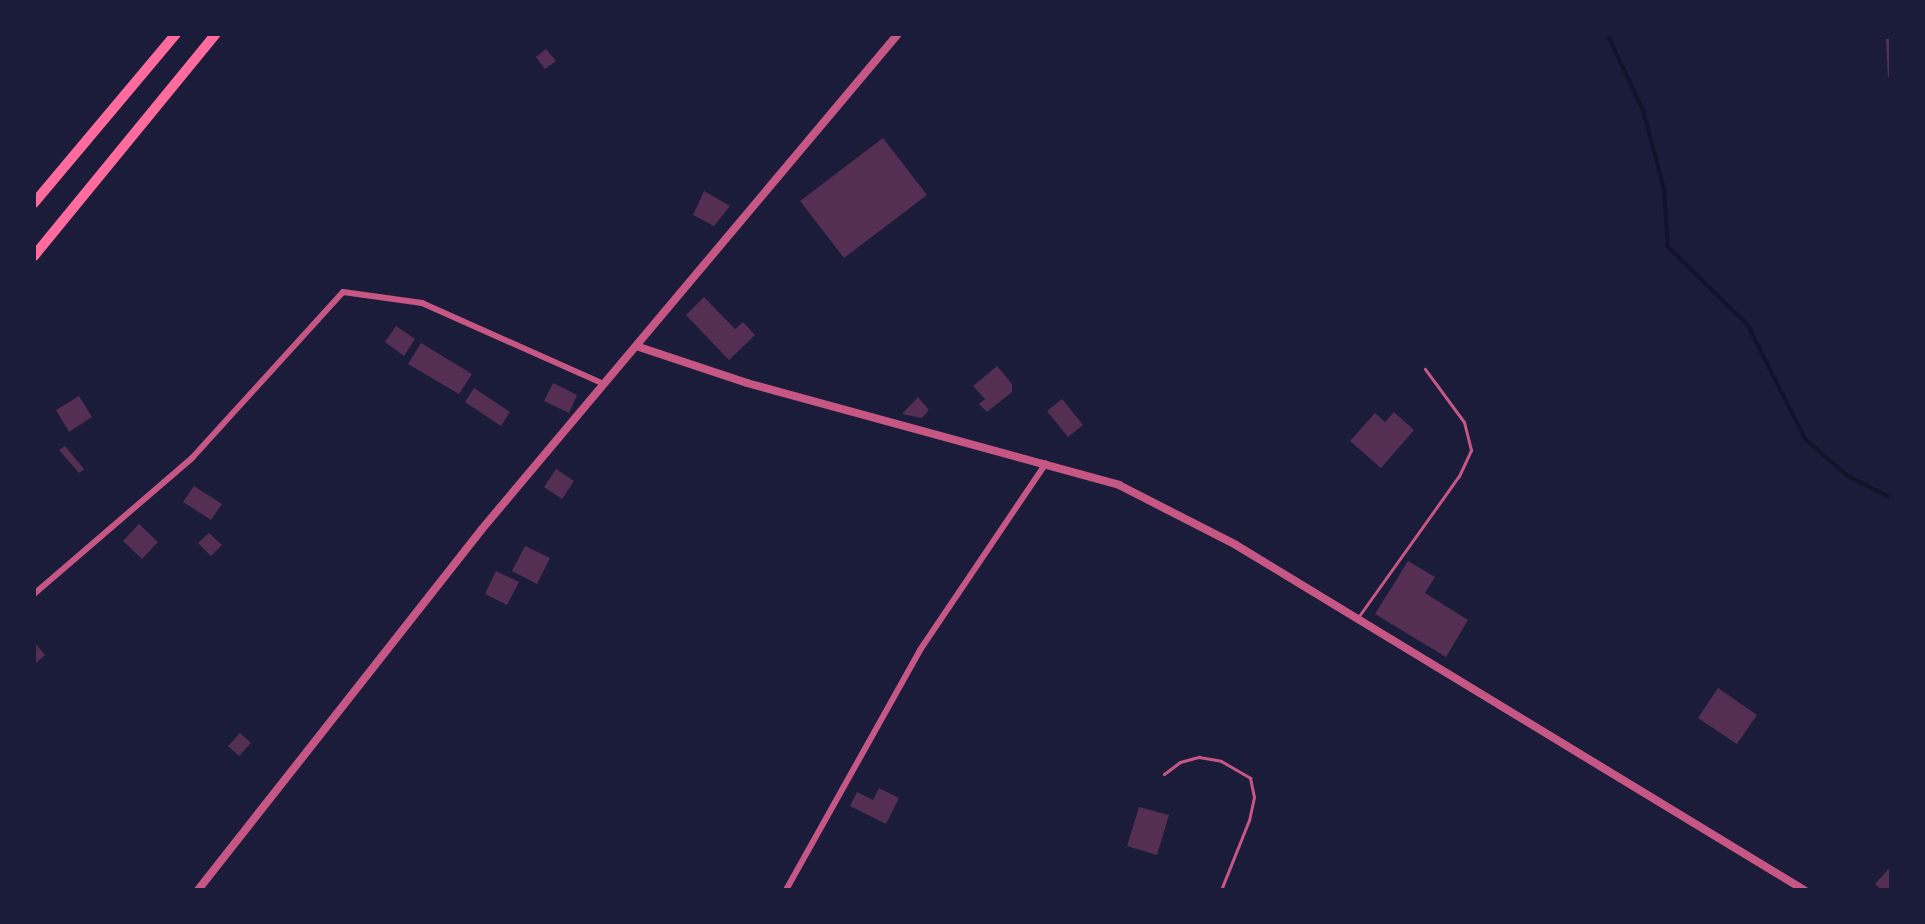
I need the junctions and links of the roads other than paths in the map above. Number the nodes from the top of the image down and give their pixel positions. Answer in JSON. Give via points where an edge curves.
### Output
{"nodes":[{"id":1,"x":176,"y":34,"type":"edge"},
{"id":2,"x":216,"y":34,"type":"edge"},
{"id":3,"x":898,"y":34,"type":"edge"},
{"id":4,"x":34,"y":203,"type":"edge"},
{"id":5,"x":34,"y":256,"type":"edge"},
{"id":6,"x":639,"y":347,"type":"junction"},
{"id":7,"x":1425,"y":369,"type":"dead end"},
{"id":8,"x":602,"y":383,"type":"junction"},
{"id":9,"x":1046,"y":463,"type":"junction"},
{"id":10,"x":34,"y":594,"type":"edge"},
{"id":11,"x":1358,"y":617,"type":"junction"},
{"id":12,"x":1164,"y":774,"type":"dead end"},
{"id":13,"x":198,"y":890,"type":"edge"},
{"id":14,"x":786,"y":890,"type":"edge"},
{"id":15,"x":1221,"y":890,"type":"edge"},
{"id":16,"x":1804,"y":890,"type":"edge"}],
"edges":[{"from":1,"to":4,"type":"highway"},
{"from":2,"to":5,"type":"highway"},
{"from":3,"to":6,"type":"street"},
{"from":6,"to":8,"type":"street"},
{"from":6,"to":9,"type":"street","via":[[747,383]]},
{"from":7,"to":11,"type":"lane","via":[[1464,422],[1471,450],[1459,476]]},
{"from":8,"to":10,"type":"street","via":[[422,303],[343,292],[192,458]]},
{"from":8,"to":13,"type":"street"},
{"from":9,"to":11,"type":"street","via":[[1119,485],[1236,545]]},
{"from":9,"to":14,"type":"street","via":[[920,650]]},
{"from":11,"to":16,"type":"street"},
{"from":12,"to":15,"type":"lane","via":[[1199,757],[1221,761],[1250,778],[1254,797],[1249,820]]}]}
